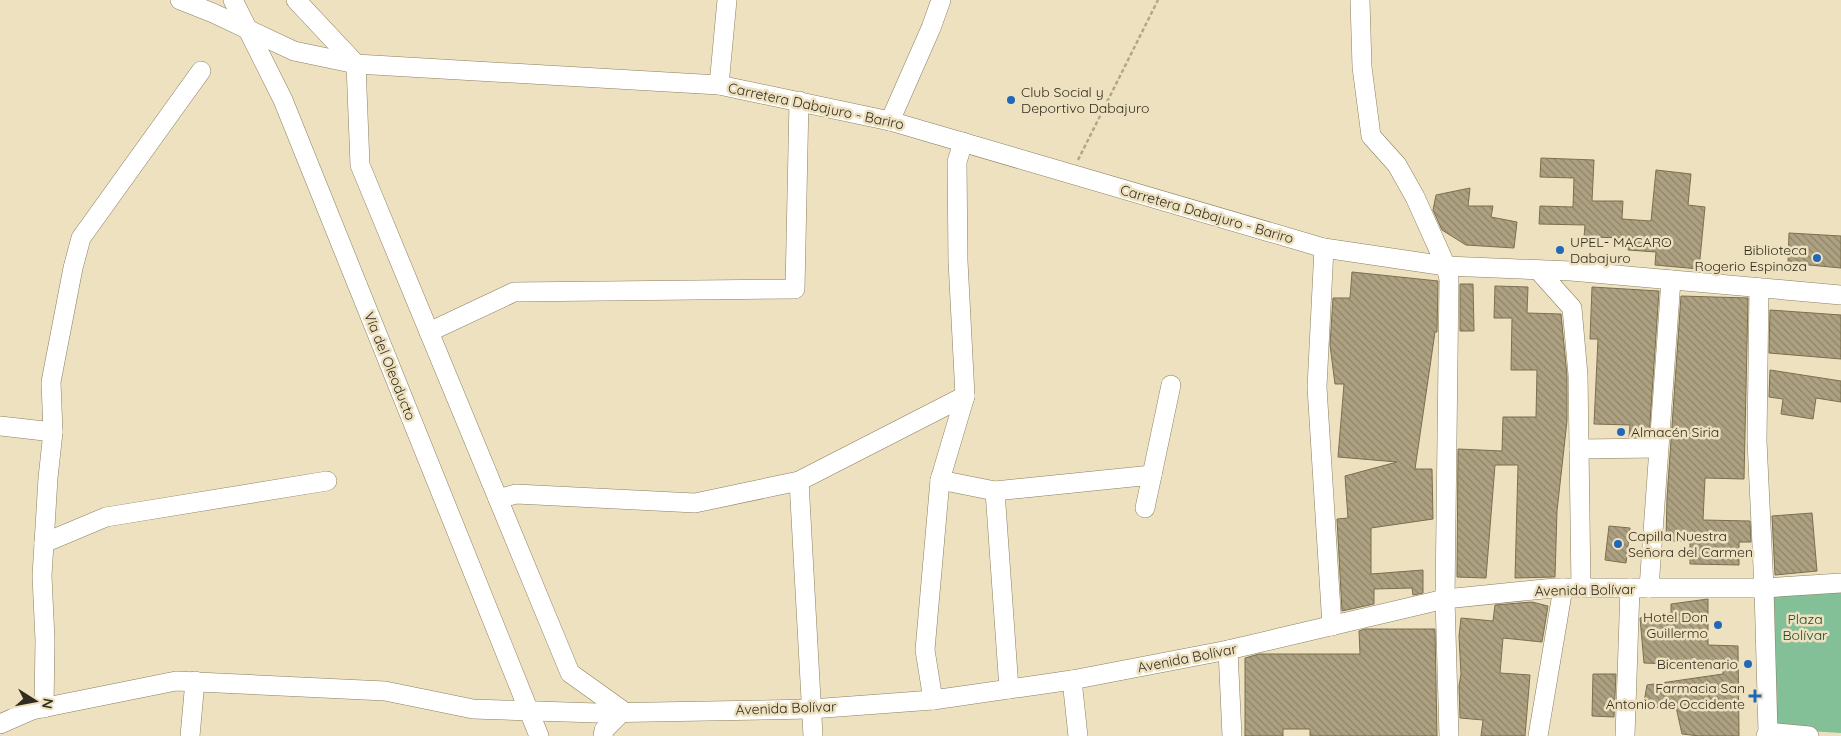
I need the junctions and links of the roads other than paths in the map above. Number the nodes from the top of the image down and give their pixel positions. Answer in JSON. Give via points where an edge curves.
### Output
{"nodes":[{"id":1,"x":180,"y":0,"type":"edge"},
{"id":2,"x":233,"y":0,"type":"edge"},
{"id":3,"x":296,"y":0,"type":"edge"},
{"id":4,"x":727,"y":0,"type":"edge"},
{"id":5,"x":926,"y":0,"type":"edge"},
{"id":6,"x":941,"y":0,"type":"edge"},
{"id":7,"x":1360,"y":0,"type":"edge"},
{"id":8,"x":931,"y":28,"type":"junction"},
{"id":9,"x":248,"y":29,"type":"junction"},
{"id":10,"x":356,"y":64,"type":"junction"},
{"id":11,"x":201,"y":71,"type":"dead end"},
{"id":12,"x":719,"y":85,"type":"junction"},
{"id":13,"x":800,"y":101,"type":"junction"},
{"id":14,"x":890,"y":121,"type":"junction"},
{"id":15,"x":963,"y":142,"type":"junction"},
{"id":16,"x":1324,"y":248,"type":"junction"},
{"id":17,"x":1446,"y":266,"type":"junction"},
{"id":18,"x":1538,"y":270,"type":"junction"},
{"id":19,"x":1671,"y":280,"type":"junction"},
{"id":20,"x":1759,"y":288,"type":"junction"},
{"id":21,"x":1841,"y":295,"type":"edge"},
{"id":22,"x":429,"y":332,"type":"junction"},
{"id":23,"x":1171,"y":385,"type":"dead end"},
{"id":24,"x":965,"y":396,"type":"junction"},
{"id":25,"x":0,"y":426,"type":"edge"},
{"id":26,"x":53,"y":432,"type":"junction"},
{"id":27,"x":1658,"y":448,"type":"junction"},
{"id":28,"x":1579,"y":449,"type":"junction"},
{"id":29,"x":1152,"y":475,"type":"junction"},
{"id":30,"x":940,"y":480,"type":"junction"},
{"id":31,"x":327,"y":481,"type":"dead end"},
{"id":32,"x":799,"y":481,"type":"junction"},
{"id":33,"x":996,"y":491,"type":"junction"},
{"id":34,"x":498,"y":499,"type":"junction"},
{"id":35,"x":1145,"y":508,"type":"dead end"},
{"id":36,"x":44,"y":543,"type":"junction"},
{"id":37,"x":1841,"y":583,"type":"edge"},
{"id":38,"x":1572,"y":588,"type":"junction"},
{"id":39,"x":1639,"y":588,"type":"junction"},
{"id":40,"x":1764,"y":588,"type":"junction"},
{"id":41,"x":1445,"y":599,"type":"junction"},
{"id":42,"x":1332,"y":626,"type":"junction"},
{"id":43,"x":1228,"y":650,"type":"junction"},
{"id":44,"x":1072,"y":680,"type":"junction"},
{"id":45,"x":195,"y":682,"type":"junction"},
{"id":46,"x":1009,"y":690,"type":"junction"},
{"id":47,"x":934,"y":700,"type":"junction"},
{"id":48,"x":44,"y":708,"type":"junction"},
{"id":49,"x":811,"y":709,"type":"junction"},
{"id":50,"x":529,"y":711,"type":"junction"},
{"id":51,"x":623,"y":711,"type":"junction"},
{"id":52,"x":0,"y":724,"type":"edge"},
{"id":53,"x":1767,"y":734,"type":"edge"},
{"id":54,"x":190,"y":736,"type":"edge"},
{"id":55,"x":539,"y":736,"type":"edge"},
{"id":56,"x":603,"y":736,"type":"edge"},
{"id":57,"x":813,"y":736,"type":"edge"},
{"id":58,"x":1078,"y":736,"type":"edge"},
{"id":59,"x":1232,"y":736,"type":"edge"},
{"id":60,"x":1449,"y":736,"type":"edge"},
{"id":61,"x":1538,"y":736,"type":"edge"},
{"id":62,"x":1625,"y":736,"type":"edge"},
{"id":63,"x":1809,"y":736,"type":"edge"}],
"edges":[{"from":1,"to":9,"type":"street","name":"Carretera Dabajuro - Bariro"},
{"from":2,"to":9,"type":"street","name":"Vía del Oleoducto"},
{"from":3,"to":10,"type":"street"},
{"from":4,"to":12,"type":"street"},
{"from":5,"to":8,"type":"street"},
{"from":6,"to":8,"type":"street"},
{"from":7,"to":17,"type":"street","via":[[1362,67],[1371,136],[1397,165]]},
{"from":8,"to":14,"type":"street"},
{"from":9,"to":10,"type":"street","name":"Carretera Dabajuro - Bariro","via":[[294,51]]},
{"from":9,"to":50,"type":"street","name":"Vía del Oleoducto","via":[[283,100]]},
{"from":10,"to":12,"type":"street","name":"Carretera Dabajuro - Bariro"},
{"from":10,"to":22,"type":"street","via":[[360,165]]},
{"from":11,"to":26,"type":"street","via":[[81,238],[51,382]]},
{"from":12,"to":13,"type":"street","name":"Carretera Dabajuro - Bariro"},
{"from":13,"to":14,"type":"street","name":"Carretera Dabajuro - Bariro"},
{"from":13,"to":22,"type":"street","via":[[795,289],[514,292]]},
{"from":14,"to":15,"type":"street","name":"Carretera Dabajuro - Bariro"},
{"from":15,"to":16,"type":"street","name":"Carretera Dabajuro - Bariro"},
{"from":15,"to":24,"type":"street","via":[[957,172]]},
{"from":16,"to":17,"type":"street","name":"Carretera Dabajuro - Bariro"},
{"from":16,"to":42,"type":"street","via":[[1318,387]]},
{"from":17,"to":18,"type":"street","name":"Carretera Dabajuro - Bariro"},
{"from":17,"to":41,"type":"street","via":[[1449,279]]},
{"from":18,"to":19,"type":"street","name":"Carretera Dabajuro - Bariro"},
{"from":18,"to":28,"type":"street","via":[[1572,308],[1578,375]]},
{"from":19,"to":20,"type":"street","name":"Carretera Dabajuro - Bariro"},
{"from":19,"to":27,"type":"street"},
{"from":20,"to":21,"type":"street","name":"Carretera Dabajuro - Bariro"},
{"from":20,"to":40,"type":"street","via":[[1757,440]]},
{"from":22,"to":34,"type":"street"},
{"from":23,"to":29,"type":"street"},
{"from":24,"to":30,"type":"street"},
{"from":24,"to":32,"type":"street"},
{"from":25,"to":26,"type":"street"},
{"from":26,"to":36,"type":"street"},
{"from":27,"to":28,"type":"street"},
{"from":27,"to":39,"type":"street"},
{"from":28,"to":38,"type":"street"},
{"from":29,"to":33,"type":"street"},
{"from":29,"to":35,"type":"street"},
{"from":30,"to":33,"type":"street"},
{"from":30,"to":47,"type":"street","via":[[924,650]]},
{"from":31,"to":36,"type":"street","via":[[106,517]]},
{"from":32,"to":34,"type":"street","via":[[695,503],[516,494]]},
{"from":32,"to":49,"type":"street"},
{"from":33,"to":46,"type":"street"},
{"from":34,"to":51,"type":"street","via":[[570,673]]},
{"from":36,"to":48,"type":"street"},
{"from":37,"to":40,"type":"street","name":"Avenida Bolívar"},
{"from":38,"to":39,"type":"street","name":"Avenida Bolívar"},
{"from":38,"to":41,"type":"street","name":"Avenida Bolívar"},
{"from":38,"to":61,"type":"street"},
{"from":39,"to":40,"type":"street","name":"Avenida Bolívar"},
{"from":39,"to":62,"type":"street"},
{"from":40,"to":53,"type":"street"},
{"from":41,"to":42,"type":"street","name":"Avenida Bolívar"},
{"from":41,"to":60,"type":"street"},
{"from":42,"to":43,"type":"street","name":"Avenida Bolívar"},
{"from":43,"to":44,"type":"street","name":"Avenida Bolívar"},
{"from":43,"to":59,"type":"street"},
{"from":44,"to":46,"type":"street","name":"Avenida Bolívar"},
{"from":44,"to":58,"type":"street"},
{"from":45,"to":48,"type":"street","name":"Avenida Bolívar","via":[[176,681]]},
{"from":45,"to":50,"type":"street","name":"Avenida Bolívar","via":[[385,691],[474,709]]},
{"from":45,"to":54,"type":"street"},
{"from":46,"to":47,"type":"street","name":"Avenida Bolívar"},
{"from":47,"to":49,"type":"street","name":"Avenida Bolívar"},
{"from":48,"to":52,"type":"street","name":"Avenida Bolívar"},
{"from":49,"to":51,"type":"street","name":"Avenida Bolívar"},
{"from":49,"to":57,"type":"street"},
{"from":50,"to":51,"type":"street","name":"Avenida Bolívar"},
{"from":50,"to":55,"type":"street","name":"Vía del Oleoducto"},
{"from":51,"to":56,"type":"street","via":[[604,730]]},
{"from":53,"to":63,"type":"street"}]}
